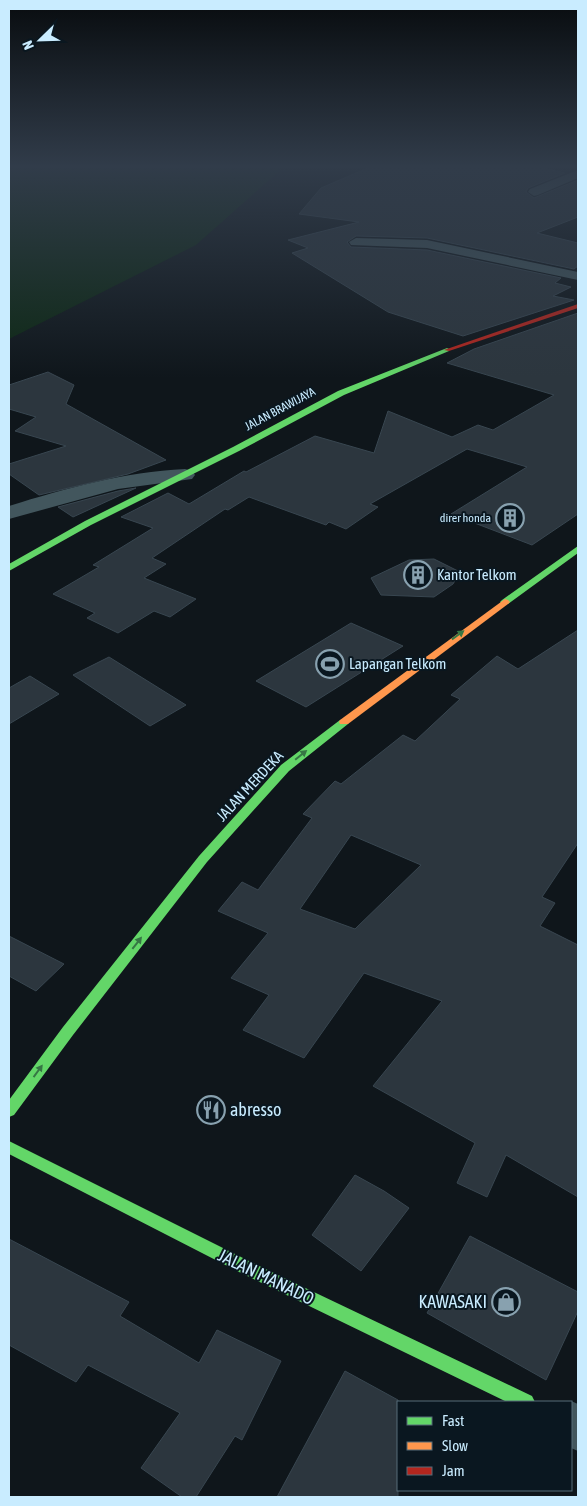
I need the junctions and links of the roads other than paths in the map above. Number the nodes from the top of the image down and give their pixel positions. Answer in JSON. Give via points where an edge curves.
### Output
{"nodes":[{"id":1,"x":356,"y":242,"type":"dead end"},
{"id":2,"x":578,"y":276,"type":"edge"},
{"id":3,"x":578,"y":306,"type":"edge"},
{"id":4,"x":185,"y":475,"type":"junction"},
{"id":5,"x":15,"y":509,"type":"edge"},
{"id":6,"x":578,"y":549,"type":"edge"},
{"id":7,"x":9,"y":568,"type":"edge"},
{"id":8,"x":9,"y":1111,"type":"edge"},
{"id":9,"x":9,"y":1147,"type":"edge"},
{"id":10,"x":524,"y":1401,"type":"edge"}],
"edges":[{"from":1,"to":2,"type":"street","via":[[427,244]]},
{"from":3,"to":4,"type":"main road","name":"JALAN BRAWIJAYA","via":[[459,346],[369,381],[314,406]]},
{"from":4,"to":5,"type":"street","via":[[123,482]]},
{"from":4,"to":7,"type":"main road","name":"JALAN BRAWIJAYA","via":[[88,523]]},
{"from":8,"to":6,"type":"main road","name":"JALAN MERDEKA","one_way":true,"via":[[203,859],[285,768],[394,682]]},
{"from":9,"to":10,"type":"main road","name":"JALAN MANADO","via":[[247,1268]]}]}
